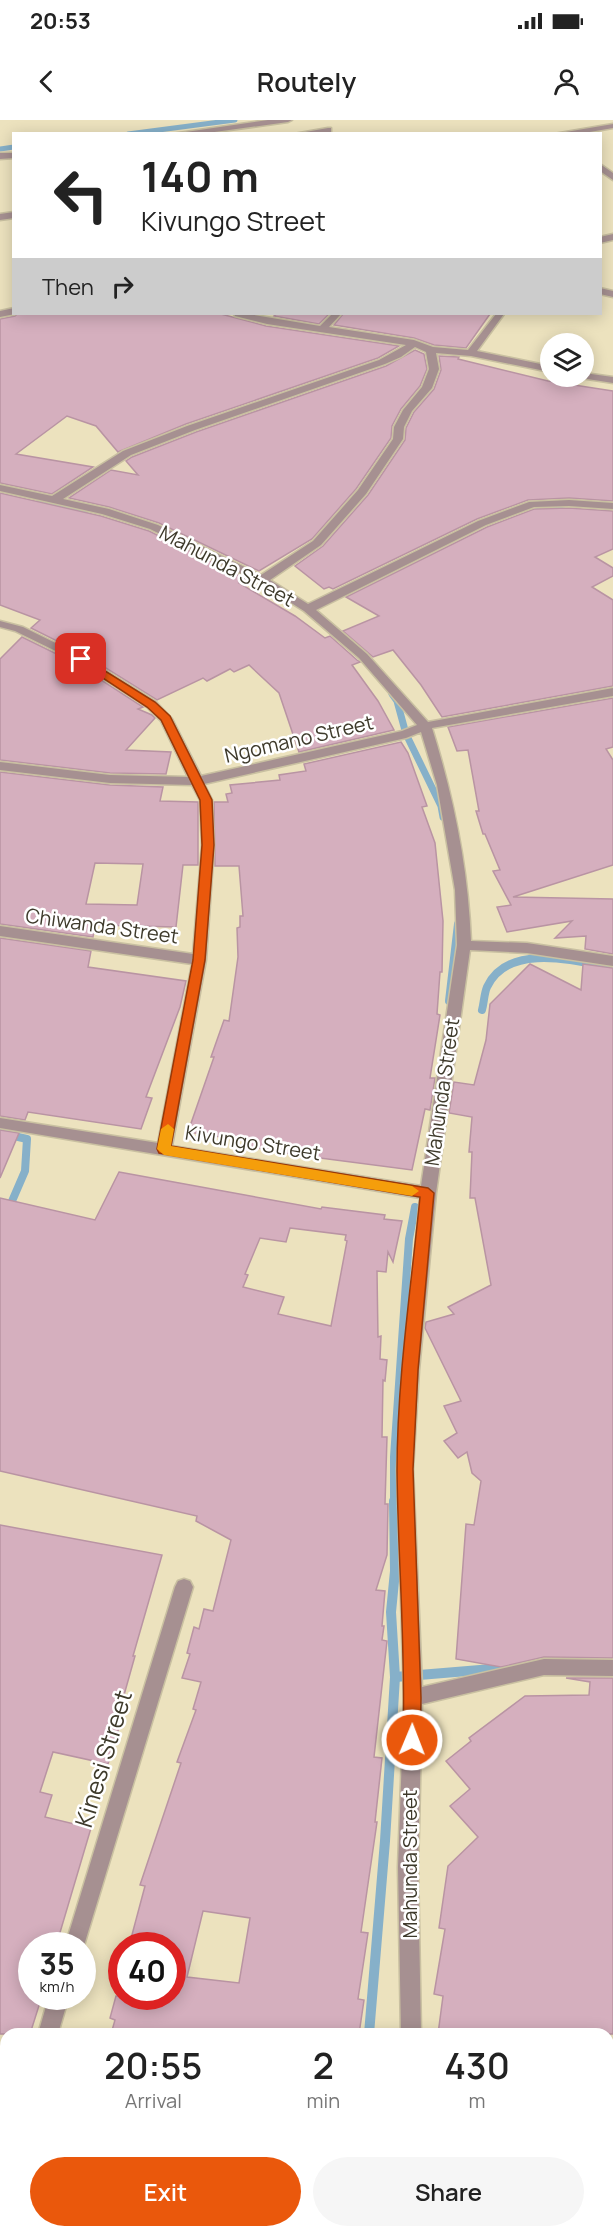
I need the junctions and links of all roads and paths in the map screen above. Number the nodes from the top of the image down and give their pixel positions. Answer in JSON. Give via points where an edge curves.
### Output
{"nodes":[{"id":1,"x":288,"y":120,"type":"edge"},
{"id":2,"x":325,"y":120,"type":"edge"},
{"id":3,"x":613,"y":126,"type":"edge"},
{"id":4,"x":192,"y":132,"type":"edge"},
{"id":5,"x":329,"y":132,"type":"edge"},
{"id":6,"x":572,"y":132,"type":"edge"},
{"id":7,"x":242,"y":315,"type":"edge"},
{"id":8,"x":336,"y":315,"type":"edge"},
{"id":9,"x":499,"y":315,"type":"edge"},
{"id":10,"x":322,"y":329,"type":"junction"},
{"id":11,"x":414,"y":343,"type":"junction"},
{"id":12,"x":431,"y":350,"type":"junction"},
{"id":13,"x":471,"y":353,"type":"junction"},
{"id":14,"x":540,"y":367,"type":"edge"},
{"id":15,"x":594,"y":377,"type":"edge"},
{"id":16,"x":613,"y":380,"type":"edge"},
{"id":17,"x":0,"y":488,"type":"edge"},
{"id":18,"x":55,"y":499,"type":"junction"},
{"id":19,"x":613,"y":506,"type":"edge"},
{"id":20,"x":262,"y":580,"type":"junction"},
{"id":21,"x":308,"y":609,"type":"junction"},
{"id":22,"x":0,"y":624,"type":"edge"},
{"id":23,"x":613,"y":692,"type":"edge"},
{"id":24,"x":425,"y":726,"type":"junction"},
{"id":25,"x":0,"y":766,"type":"edge"},
{"id":26,"x":198,"y":781,"type":"junction"},
{"id":27,"x":0,"y":931,"type":"edge"},
{"id":28,"x":464,"y":945,"type":"junction"},
{"id":29,"x":199,"y":960,"type":"junction"},
{"id":30,"x":613,"y":961,"type":"edge"},
{"id":31,"x":0,"y":1123,"type":"edge"},
{"id":32,"x":164,"y":1149,"type":"junction"},
{"id":33,"x":428,"y":1193,"type":"junction"},
{"id":34,"x":184,"y":1587,"type":"dead end"},
{"id":35,"x":613,"y":1668,"type":"edge"},
{"id":36,"x":413,"y":1698,"type":"junction"},
{"id":37,"x":79,"y":1932,"type":"edge"},
{"id":38,"x":55,"y":2010,"type":"edge"},
{"id":39,"x":50,"y":2028,"type":"edge"},
{"id":40,"x":411,"y":2028,"type":"edge"}],
"edges":[{"from":1,"to":4,"type":"street"},
{"from":2,"to":5,"type":"street"},
{"from":3,"to":6,"type":"street"},
{"from":7,"to":10,"type":"street"},
{"from":8,"to":10,"type":"street"},
{"from":9,"to":13,"type":"street"},
{"from":10,"to":11,"type":"street"},
{"from":11,"to":12,"type":"street"},
{"from":11,"to":18,"type":"street","via":[[382,362],[127,453]]},
{"from":12,"to":13,"type":"street"},
{"from":12,"to":20,"type":"street","via":[[434,369],[427,388],[408,410],[398,439],[362,492],[316,543]]},
{"from":13,"to":14,"type":"street"},
{"from":15,"to":16,"type":"street"},
{"from":17,"to":18,"type":"street","name":"Mahunda Street"},
{"from":18,"to":20,"type":"street","name":"Mahunda Street","via":[[154,526]]},
{"from":19,"to":21,"type":"street","via":[[533,504],[482,523]]},
{"from":20,"to":21,"type":"street","name":"Mahunda Street"},
{"from":21,"to":24,"type":"street","name":"Mahunda Street","via":[[363,656]]},
{"from":22,"to":26,"type":"street","via":[[81,659],[151,704],[166,719]]},
{"from":23,"to":24,"type":"street","name":"Ngomano Street"},
{"from":24,"to":26,"type":"street","name":"Ngomano Street","via":[[406,734]]},
{"from":24,"to":28,"type":"street","name":"Mahunda Street","via":[[443,785],[462,890]]},
{"from":25,"to":26,"type":"street","name":"Ngomano Street","via":[[110,779]]},
{"from":26,"to":29,"type":"street","via":[[206,800],[208,845]]},
{"from":27,"to":29,"type":"street","name":"Chiwanda Street"},
{"from":28,"to":30,"type":"street","via":[[527,948]]},
{"from":28,"to":33,"type":"street","name":"Mahunda Street"},
{"from":29,"to":32,"type":"street"},
{"from":31,"to":32,"type":"street","name":"Kivungo Street"},
{"from":32,"to":33,"type":"street","name":"Kivungo Street"},
{"from":33,"to":36,"type":"street","name":"Mahunda Street","via":[[405,1469]]},
{"from":34,"to":37,"type":"street","name":"Kinesi Street"},
{"from":35,"to":36,"type":"street","via":[[544,1667]]},
{"from":36,"to":40,"type":"street","name":"Mahunda Street","via":[[408,1867]]},
{"from":38,"to":39,"type":"street"}]}
